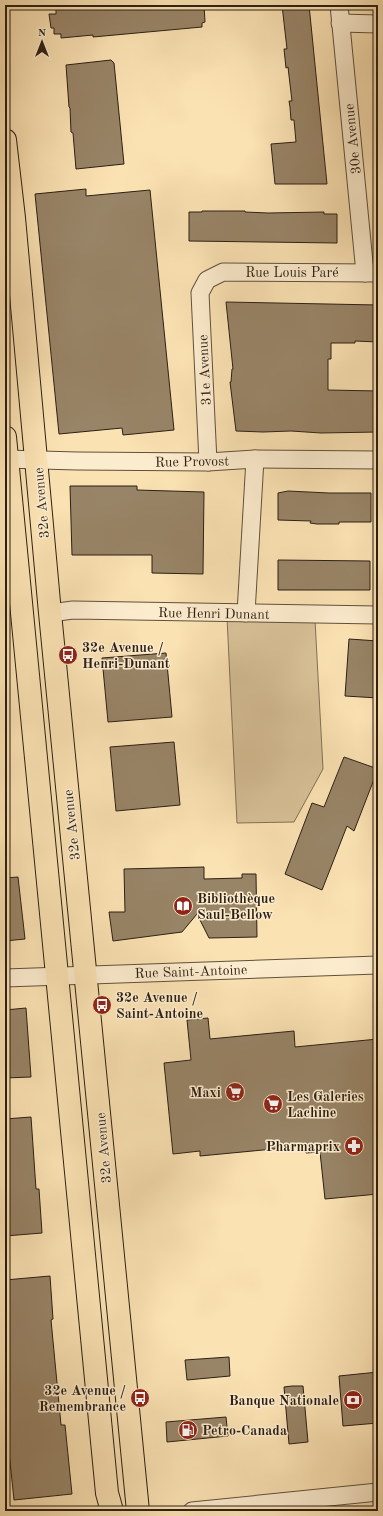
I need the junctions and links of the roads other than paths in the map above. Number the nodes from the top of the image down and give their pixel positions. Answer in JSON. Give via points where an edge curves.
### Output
{"nodes":[{"id":1,"x":339,"y":5,"type":"edge"},
{"id":2,"x":340,"y":23,"type":"junction"},
{"id":3,"x":378,"y":24,"type":"edge"},
{"id":4,"x":5,"y":140,"type":"edge"},
{"id":5,"x":371,"y":273,"type":"edge"},
{"id":6,"x":207,"y":280,"type":"joint"},
{"id":7,"x":5,"y":437,"type":"edge"},
{"id":8,"x":6,"y":459,"type":"edge"},
{"id":9,"x":255,"y":459,"type":"junction"},
{"id":10,"x":37,"y":460,"type":"junction"},
{"id":11,"x":378,"y":460,"type":"edge"},
{"id":12,"x":208,"y":462,"type":"junction"},
{"id":13,"x":50,"y":613,"type":"junction"},
{"id":14,"x":246,"y":613,"type":"junction"},
{"id":15,"x":378,"y":616,"type":"edge"},
{"id":16,"x":378,"y":965,"type":"edge"},
{"id":17,"x":86,"y":975,"type":"junction"},
{"id":18,"x":58,"y":976,"type":"junction"},
{"id":19,"x":5,"y":978,"type":"edge"},
{"id":20,"x":378,"y":1492,"type":"edge"},
{"id":21,"x":106,"y":1505,"type":"edge"},
{"id":22,"x":138,"y":1511,"type":"edge"},
{"id":23,"x":192,"y":1511,"type":"edge"}],
"edges":[{"from":1,"to":2,"type":"street","name":"30e Avenue"},
{"from":2,"to":3,"type":"street"},
{"from":2,"to":5,"type":"street","name":"30e Avenue"},
{"from":4,"to":10,"type":"main road","name":"32e Avenue"},
{"from":5,"to":6,"type":"street","name":"Rue Louis Paré","via":[[223,272]]},
{"from":6,"to":12,"type":"street","name":"31e Avenue","via":[[200,292]]},
{"from":7,"to":8,"type":"main road","name":"32e Avenue"},
{"from":8,"to":10,"type":"street","name":"Rue Provost"},
{"from":8,"to":18,"type":"main road","name":"32e Avenue"},
{"from":9,"to":11,"type":"street","name":"Rue Provost"},
{"from":9,"to":12,"type":"street","name":"Rue Provost"},
{"from":9,"to":14,"type":"street"},
{"from":10,"to":12,"type":"street","name":"Rue Provost"},
{"from":10,"to":13,"type":"main road","name":"32e Avenue"},
{"from":13,"to":14,"type":"street","name":"Rue Henri Dunant","via":[[73,610]]},
{"from":13,"to":17,"type":"main road","name":"32e Avenue"},
{"from":14,"to":15,"type":"street","name":"Rue Henri Dunant"},
{"from":16,"to":17,"type":"street","name":"Rue Saint-Antoine"},
{"from":17,"to":18,"type":"street","name":"Rue Saint-Antoine"},
{"from":17,"to":22,"type":"main road","name":"32e Avenue"},
{"from":18,"to":19,"type":"street","name":"Rue Saint-Antoine"},
{"from":18,"to":21,"type":"main road","name":"32e Avenue"},
{"from":20,"to":23,"type":"street"}]}
